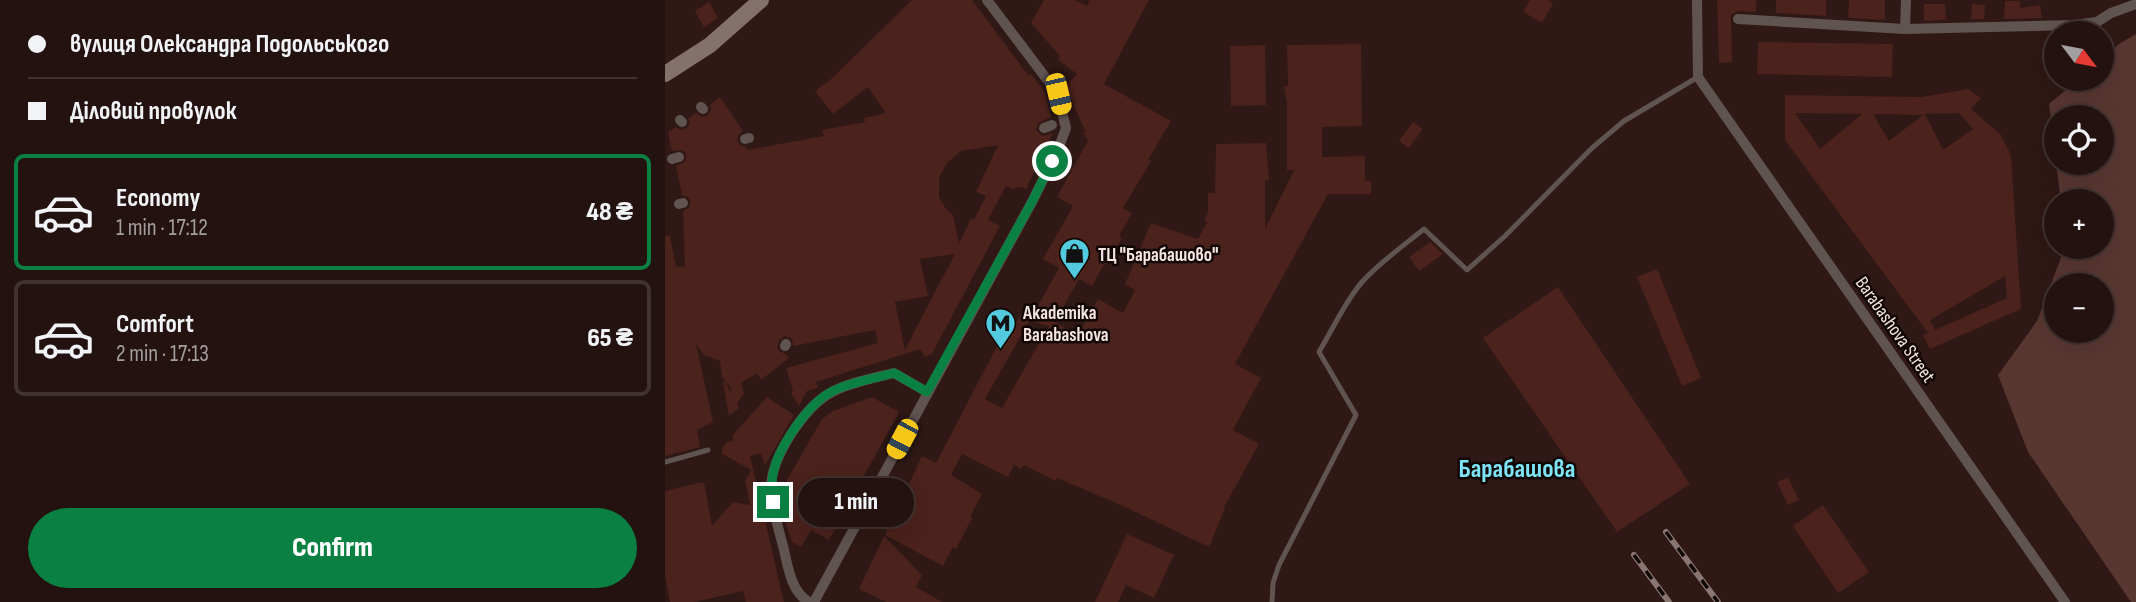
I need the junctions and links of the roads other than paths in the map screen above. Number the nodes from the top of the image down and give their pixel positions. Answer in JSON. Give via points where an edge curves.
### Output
{"nodes":[{"id":1,"x":761,"y":0,"type":"edge"},
{"id":2,"x":987,"y":0,"type":"edge"},
{"id":3,"x":1697,"y":0,"type":"edge"},
{"id":4,"x":1906,"y":0,"type":"edge"},
{"id":5,"x":2110,"y":0,"type":"edge"},
{"id":6,"x":2136,"y":4,"type":"edge"},
{"id":7,"x":2111,"y":13,"type":"junction"},
{"id":8,"x":1738,"y":19,"type":"dead end"},
{"id":9,"x":1905,"y":29,"type":"junction"},
{"id":10,"x":665,"y":74,"type":"edge"},
{"id":11,"x":1698,"y":76,"type":"junction"},
{"id":12,"x":927,"y":392,"type":"junction"},
{"id":13,"x":708,"y":450,"type":"dead end"},
{"id":14,"x":665,"y":462,"type":"edge"},
{"id":15,"x":811,"y":602,"type":"edge"},
{"id":16,"x":1272,"y":602,"type":"edge"},
{"id":17,"x":2065,"y":602,"type":"edge"}],
"edges":[{"from":1,"to":10,"type":"main road","via":[[710,45]]},
{"from":2,"to":12,"type":"street","via":[[1058,94],[1066,128],[1033,200]]},
{"from":3,"to":11,"type":"street"},
{"from":4,"to":9,"type":"street"},
{"from":5,"to":7,"type":"street"},
{"from":6,"to":7,"type":"street"},
{"from":7,"to":9,"type":"street","via":[[2097,22],[2074,25]]},
{"from":8,"to":9,"type":"street"},
{"from":11,"to":16,"type":"lane","via":[[1624,121],[1592,148],[1467,271],[1424,229],[1361,283],[1319,352],[1356,415],[1279,565]]},
{"from":11,"to":17,"type":"street","name":"Barabashova Street"},
{"from":12,"to":15,"type":"street"},
{"from":12,"to":15,"type":"street","via":[[894,373],[840,388],[808,410],[778,458],[772,479],[773,502],[792,579],[800,596]]},
{"from":13,"to":14,"type":"lane"}]}
